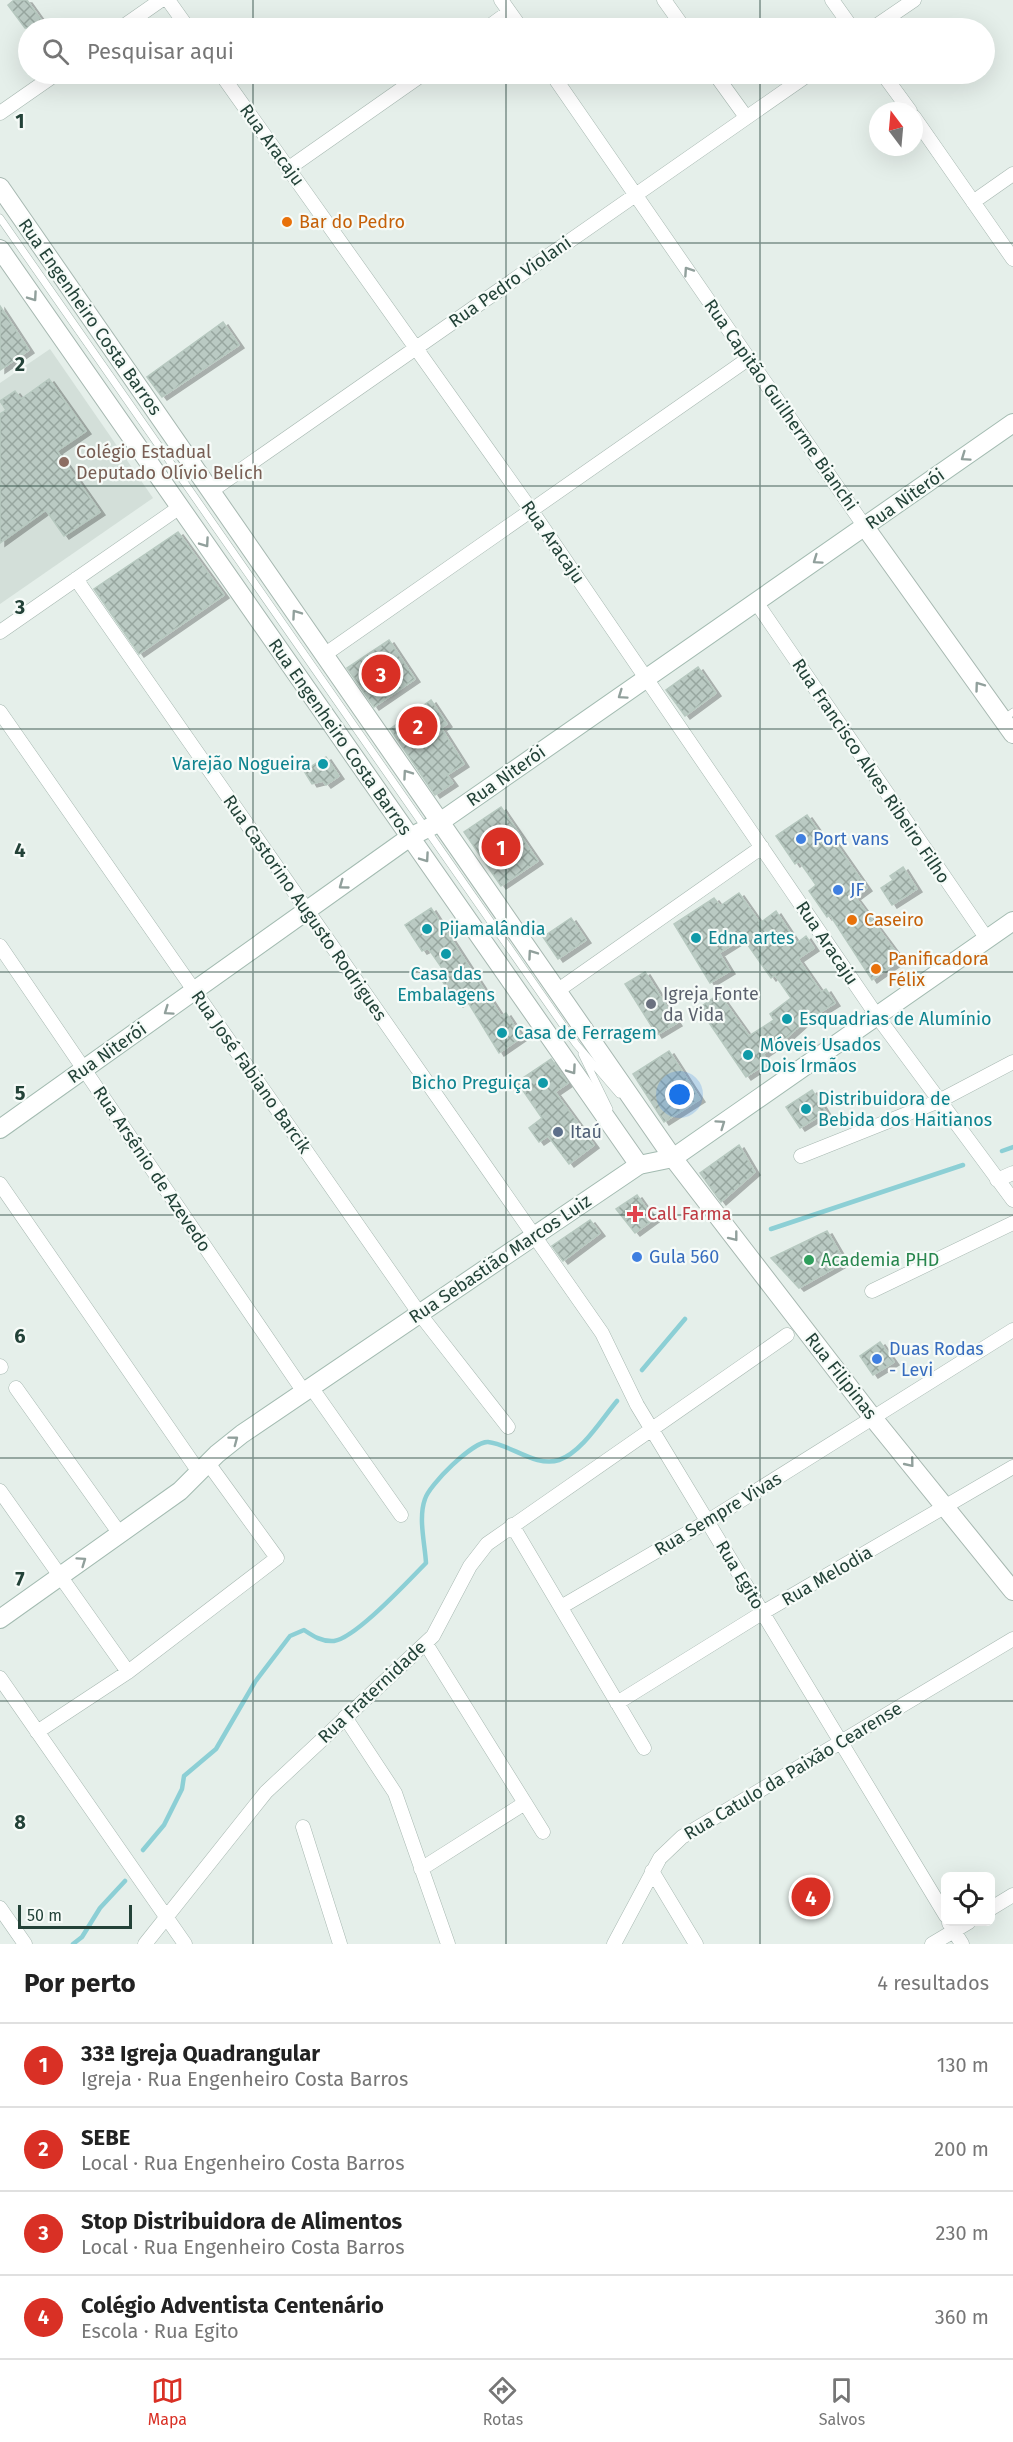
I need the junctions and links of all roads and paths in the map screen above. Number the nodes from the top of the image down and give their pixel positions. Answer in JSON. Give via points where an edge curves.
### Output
{"nodes":[{"id":1,"x":161,"y":0,"type":"edge"},
{"id":2,"x":168,"y":0,"type":"edge"},
{"id":3,"x":501,"y":0,"type":"edge"},
{"id":4,"x":664,"y":0,"type":"edge"},
{"id":5,"x":832,"y":0,"type":"edge"},
{"id":6,"x":914,"y":0,"type":"edge"},
{"id":7,"x":509,"y":12,"type":"junction"},
{"id":8,"x":135,"y":18,"type":"edge"},
{"id":9,"x":181,"y":18,"type":"edge"},
{"id":10,"x":501,"y":18,"type":"edge"},
{"id":11,"x":513,"y":18,"type":"edge"},
{"id":12,"x":677,"y":18,"type":"edge"},
{"id":13,"x":845,"y":18,"type":"edge"},
{"id":14,"x":888,"y":18,"type":"edge"},
{"id":15,"x":42,"y":84,"type":"edge"},
{"id":16,"x":228,"y":84,"type":"edge"},
{"id":17,"x":409,"y":84,"type":"edge"},
{"id":18,"x":559,"y":84,"type":"edge"},
{"id":19,"x":722,"y":84,"type":"edge"},
{"id":20,"x":794,"y":84,"type":"edge"},
{"id":21,"x":890,"y":84,"type":"edge"},
{"id":22,"x":903,"y":102,"type":"edge"},
{"id":23,"x":0,"y":113,"type":"edge"},
{"id":24,"x":746,"y":117,"type":"junction"},
{"id":25,"x":923,"y":130,"type":"edge"},
{"id":26,"x":289,"y":168,"type":"junction"},
{"id":27,"x":1013,"y":174,"type":"edge"},
{"id":28,"x":0,"y":187,"type":"edge"},
{"id":29,"x":636,"y":194,"type":"junction"},
{"id":30,"x":973,"y":202,"type":"junction"},
{"id":31,"x":0,"y":218,"type":"edge"},
{"id":32,"x":0,"y":249,"type":"edge"},
{"id":33,"x":1013,"y":259,"type":"edge"},
{"id":34,"x":417,"y":347,"type":"junction"},
{"id":35,"x":748,"y":358,"type":"junction"},
{"id":36,"x":1013,"y":423,"type":"edge"},
{"id":37,"x":211,"y":491,"type":"junction"},
{"id":38,"x":180,"y":507,"type":"junction"},
{"id":39,"x":531,"y":510,"type":"junction"},
{"id":40,"x":865,"y":526,"type":"junction"},
{"id":41,"x":76,"y":579,"type":"junction"},
{"id":42,"x":756,"y":602,"type":"junction"},
{"id":43,"x":0,"y":632,"type":"edge"},
{"id":44,"x":324,"y":655,"type":"junction"},
{"id":45,"x":647,"y":678,"type":"junction"},
{"id":46,"x":0,"y":712,"type":"edge"},
{"id":47,"x":1010,"y":722,"type":"edge"},
{"id":48,"x":425,"y":829,"type":"junction"},
{"id":49,"x":762,"y":847,"type":"junction"},
{"id":50,"x":307,"y":911,"type":"junction"},
{"id":51,"x":1013,"y":921,"type":"edge"},
{"id":52,"x":987,"y":939,"type":"junction"},
{"id":53,"x":0,"y":946,"type":"edge"},
{"id":54,"x":557,"y":990,"type":"junction"},
{"id":55,"x":195,"y":992,"type":"junction"},
{"id":56,"x":877,"y":1016,"type":"junction"},
{"id":57,"x":576,"y":1044,"type":"junction"},
{"id":58,"x":1013,"y":1062,"type":"edge"},
{"id":59,"x":84,"y":1070,"type":"junction"},
{"id":60,"x":939,"y":1101,"type":"junction"},
{"id":61,"x":0,"y":1129,"type":"edge"},
{"id":62,"x":801,"y":1156,"type":"dead end"},
{"id":63,"x":673,"y":1158,"type":"junction"},
{"id":64,"x":639,"y":1165,"type":"junction"},
{"id":65,"x":1013,"y":1173,"type":"edge"},
{"id":66,"x":997,"y":1180,"type":"junction"},
{"id":67,"x":0,"y":1184,"type":"edge"},
{"id":68,"x":1013,"y":1200,"type":"edge"},
{"id":69,"x":1013,"y":1223,"type":"edge"},
{"id":70,"x":534,"y":1236,"type":"junction"},
{"id":71,"x":872,"y":1291,"type":"dead end"},
{"id":72,"x":419,"y":1313,"type":"junction"},
{"id":73,"x":1013,"y":1330,"type":"edge"},
{"id":74,"x":788,"y":1335,"type":"dead end"},
{"id":75,"x":16,"y":1388,"type":"dead end"},
{"id":76,"x":308,"y":1389,"type":"junction"},
{"id":77,"x":873,"y":1418,"type":"junction"},
{"id":78,"x":508,"y":1427,"type":"dead end"},
{"id":79,"x":652,"y":1430,"type":"junction"},
{"id":80,"x":1013,"y":1467,"type":"edge"},
{"id":81,"x":204,"y":1468,"type":"junction"},
{"id":82,"x":0,"y":1491,"type":"edge"},
{"id":83,"x":945,"y":1507,"type":"junction"},
{"id":84,"x":401,"y":1515,"type":"dead end"},
{"id":85,"x":708,"y":1521,"type":"junction"},
{"id":86,"x":512,"y":1525,"type":"junction"},
{"id":87,"x":120,"y":1534,"type":"junction"},
{"id":88,"x":60,"y":1576,"type":"junction"},
{"id":89,"x":1013,"y":1591,"type":"edge"},
{"id":90,"x":561,"y":1607,"type":"junction"},
{"id":91,"x":762,"y":1613,"type":"junction"},
{"id":92,"x":0,"y":1619,"type":"edge"},
{"id":93,"x":1013,"y":1639,"type":"edge"},
{"id":94,"x":426,"y":1644,"type":"junction"},
{"id":95,"x":128,"y":1672,"type":"junction"},
{"id":96,"x":0,"y":1678,"type":"edge"},
{"id":97,"x":617,"y":1703,"type":"junction"},
{"id":98,"x":345,"y":1717,"type":"junction"},
{"id":99,"x":38,"y":1732,"type":"junction"},
{"id":100,"x":840,"y":1742,"type":"junction"},
{"id":101,"x":644,"y":1748,"type":"dead end"},
{"id":102,"x":525,"y":1803,"type":"junction"},
{"id":103,"x":303,"y":1827,"type":"dead end"},
{"id":104,"x":543,"y":1832,"type":"dead end"},
{"id":105,"x":421,"y":1869,"type":"junction"},
{"id":106,"x":652,"y":1871,"type":"junction"},
{"id":107,"x":1013,"y":1895,"type":"edge"},
{"id":108,"x":995,"y":1906,"type":"edge"},
{"id":109,"x":0,"y":1908,"type":"edge"},
{"id":110,"x":941,"y":1909,"type":"edge"},
{"id":111,"x":166,"y":1918,"type":"junction"},
{"id":112,"x":951,"y":1926,"type":"edge"},
{"id":113,"x":25,"y":1944,"type":"edge"},
{"id":114,"x":145,"y":1944,"type":"edge"},
{"id":115,"x":185,"y":1944,"type":"edge"},
{"id":116,"x":340,"y":1944,"type":"edge"},
{"id":117,"x":448,"y":1944,"type":"edge"},
{"id":118,"x":614,"y":1944,"type":"edge"},
{"id":119,"x":696,"y":1944,"type":"edge"},
{"id":120,"x":932,"y":1944,"type":"edge"},
{"id":121,"x":962,"y":1944,"type":"edge"}],
"edges":[{"from":1,"to":8,"type":"street"},
{"from":2,"to":9,"type":"street"},
{"from":3,"to":7,"type":"street"},
{"from":4,"to":12,"type":"street"},
{"from":5,"to":13,"type":"street"},
{"from":6,"to":14,"type":"street"},
{"from":7,"to":10,"type":"street"},
{"from":7,"to":11,"type":"street"},
{"from":15,"to":23,"type":"street"},
{"from":16,"to":26,"type":"street","name":"Rua Aracaju"},
{"from":17,"to":26,"type":"street"},
{"from":18,"to":29,"type":"street","name":"Rua Capitão Guilherme Bianchi"},
{"from":19,"to":24,"type":"street"},
{"from":20,"to":24,"type":"street","name":"Rua Pedro Violani"},
{"from":21,"to":22,"type":"street"},
{"from":24,"to":29,"type":"street","name":"Rua Pedro Violani"},
{"from":25,"to":30,"type":"street"},
{"from":26,"to":34,"type":"street","name":"Rua Aracaju"},
{"from":27,"to":30,"type":"street"},
{"from":28,"to":37,"type":"street","name":"Rua Engenheiro Costa Barros"},
{"from":29,"to":34,"type":"street","name":"Rua Pedro Violani"},
{"from":35,"to":29,"type":"street","name":"Rua Capitão Guilherme Bianchi","one_way":true},
{"from":30,"to":33,"type":"street"},
{"from":31,"to":48,"type":"lane"},
{"from":32,"to":38,"type":"street","name":"Rua Engenheiro Costa Barros","one_way":true},
{"from":34,"to":37,"type":"street","name":"Rua Pedro Violani"},
{"from":34,"to":39,"type":"street","name":"Rua Aracaju"},
{"from":35,"to":39,"type":"street"},
{"from":35,"to":40,"type":"street","name":"Rua Capitão Guilherme Bianchi"},
{"from":36,"to":40,"type":"street","name":"Rua Niterói","one_way":true},
{"from":44,"to":37,"type":"street","name":"Rua Engenheiro Costa Barros","one_way":true},
{"from":38,"to":41,"type":"street"},
{"from":38,"to":48,"type":"street","name":"Rua Engenheiro Costa Barros","one_way":true},
{"from":39,"to":44,"type":"street"},
{"from":39,"to":45,"type":"street","name":"Rua Aracaju"},
{"from":40,"to":42,"type":"street","name":"Rua Niterói","one_way":true},
{"from":47,"to":40,"type":"street","name":"Rua Capitão Guilherme Bianchi","one_way":true},
{"from":41,"to":43,"type":"street"},
{"from":41,"to":50,"type":"street","name":"Rua Castorino Augusto Rodrigues"},
{"from":42,"to":45,"type":"street","name":"Rua Niterói"},
{"from":42,"to":52,"type":"street","name":"Rua Francisco Alves Ribeiro Filho"},
{"from":48,"to":44,"type":"street","name":"Rua Engenheiro Costa Barros","one_way":true},
{"from":45,"to":48,"type":"street","name":"Rua Niterói","one_way":true},
{"from":45,"to":49,"type":"street","name":"Rua Aracaju"},
{"from":46,"to":55,"type":"street","name":"Rua José Fabiano Barcik"},
{"from":48,"to":50,"type":"street","name":"Rua Niterói","one_way":true},
{"from":54,"to":48,"type":"street","name":"Rua Engenheiro Costa Barros","one_way":true},
{"from":48,"to":57,"type":"lane"},
{"from":48,"to":64,"type":"street","name":"Rua Engenheiro Costa Barros","one_way":true},
{"from":49,"to":54,"type":"street"},
{"from":49,"to":56,"type":"street","name":"Rua Aracaju"},
{"from":50,"to":55,"type":"street","name":"Rua Niterói"},
{"from":50,"to":70,"type":"street","name":"Rua Castorino Augusto Rodrigues"},
{"from":51,"to":52,"type":"street","name":"Rua Sebastião Marcos Luiz"},
{"from":52,"to":56,"type":"street","name":"Rua Sebastião Marcos Luiz"},
{"from":53,"to":59,"type":"street","name":"Rua Arsênio de Azevedo"},
{"from":54,"to":63,"type":"street","name":"Rua Engenheiro Costa Barros"},
{"from":55,"to":59,"type":"street","name":"Rua Niterói","one_way":true},
{"from":55,"to":72,"type":"street","name":"Rua José Fabiano Barcik"},
{"from":56,"to":60,"type":"street","name":"Rua Aracaju"},
{"from":63,"to":56,"type":"street","name":"Rua Sebastião Marcos Luiz","one_way":true},
{"from":57,"to":63,"type":"lane"},
{"from":57,"to":64,"type":"lane"},
{"from":58,"to":60,"type":"street"},
{"from":59,"to":61,"type":"street","name":"Rua Niterói"},
{"from":59,"to":76,"type":"street","name":"Rua Arsênio de Azevedo"},
{"from":60,"to":62,"type":"street"},
{"from":60,"to":66,"type":"street","name":"Rua Aracaju"},
{"from":63,"to":64,"type":"street","name":"Rua Sebastião Marcos Luiz"},
{"from":63,"to":77,"type":"street","name":"Rua Filipinas","one_way":true},
{"from":64,"to":70,"type":"street","name":"Rua Sebastião Marcos Luiz"},
{"from":65,"to":66,"type":"street"},
{"from":66,"to":68,"type":"street","name":"Rua Aracaju"},
{"from":67,"to":81,"type":"street"},
{"from":69,"to":71,"type":"street"},
{"from":70,"to":72,"type":"street","name":"Rua Sebastião Marcos Luiz"},
{"from":70,"to":79,"type":"street","name":"Rua Egito","via":[[609,1344]]},
{"from":72,"to":76,"type":"street","name":"Rua Sebastião Marcos Luiz"},
{"from":72,"to":78,"type":"street","name":"Rua José Fabiano Barcik"},
{"from":73,"to":77,"type":"street","name":"Rua Sempre Vivas"},
{"from":74,"to":79,"type":"street","name":"Rua Fraternidade"},
{"from":75,"to":87,"type":"street"},
{"from":81,"to":76,"type":"street","name":"Rua Sebastião Marcos Luiz","one_way":true,"via":[[230,1443]]},
{"from":76,"to":84,"type":"street","name":"Rua Arsênio de Azevedo"},
{"from":77,"to":83,"type":"street","name":"Rua Filipinas","one_way":true},
{"from":77,"to":85,"type":"street","name":"Rua Sempre Vivas"},
{"from":79,"to":85,"type":"street","name":"Rua Egito"},
{"from":79,"to":86,"type":"street","name":"Rua Fraternidade"},
{"from":80,"to":83,"type":"street","name":"Rua Melodia"},
{"from":81,"to":87,"type":"street","name":"Rua Sebastião Marcos Luiz","via":[[180,1491]]},
{"from":81,"to":95,"type":"street","via":[[277,1558]]},
{"from":82,"to":88,"type":"street"},
{"from":83,"to":89,"type":"street","name":"Rua Filipinas"},
{"from":83,"to":91,"type":"street","name":"Rua Melodia"},
{"from":85,"to":90,"type":"street","name":"Rua Sempre Vivas"},
{"from":85,"to":91,"type":"street","name":"Rua Egito"},
{"from":86,"to":90,"type":"street"},
{"from":86,"to":94,"type":"street","name":"Rua Fraternidade","via":[[478,1554]]},
{"from":88,"to":87,"type":"street","name":"Rua Sebastião Marcos Luiz","one_way":true},
{"from":88,"to":92,"type":"street","name":"Rua Sebastião Marcos Luiz"},
{"from":88,"to":95,"type":"street"},
{"from":90,"to":97,"type":"street"},
{"from":91,"to":97,"type":"street","name":"Rua Melodia"},
{"from":91,"to":100,"type":"street","name":"Rua Egito"},
{"from":93,"to":100,"type":"street","name":"Rua Catulo da Paixão Cearense"},
{"from":94,"to":98,"type":"street","name":"Rua Fraternidade"},
{"from":94,"to":102,"type":"street"},
{"from":95,"to":99,"type":"street"},
{"from":96,"to":99,"type":"street"},
{"from":97,"to":101,"type":"street"},
{"from":98,"to":105,"type":"street","via":[[395,1793]]},
{"from":98,"to":111,"type":"street","name":"Rua Fraternidade","via":[[266,1792]]},
{"from":99,"to":111,"type":"street"},
{"from":100,"to":106,"type":"street","name":"Rua Catulo da Paixão Cearense","via":[[682,1837]]},
{"from":100,"to":110,"type":"street","name":"Rua Egito"},
{"from":102,"to":104,"type":"street"},
{"from":102,"to":105,"type":"street"},
{"from":103,"to":116,"type":"street"},
{"from":105,"to":117,"type":"street"},
{"from":106,"to":118,"type":"street","name":"Rua Catulo da Paixão Cearense"},
{"from":106,"to":119,"type":"street"},
{"from":107,"to":108,"type":"street"},
{"from":109,"to":113,"type":"street"},
{"from":111,"to":114,"type":"street","name":"Rua Fraternidade"},
{"from":111,"to":115,"type":"street"},
{"from":112,"to":120,"type":"street"},
{"from":112,"to":121,"type":"street"}]}
